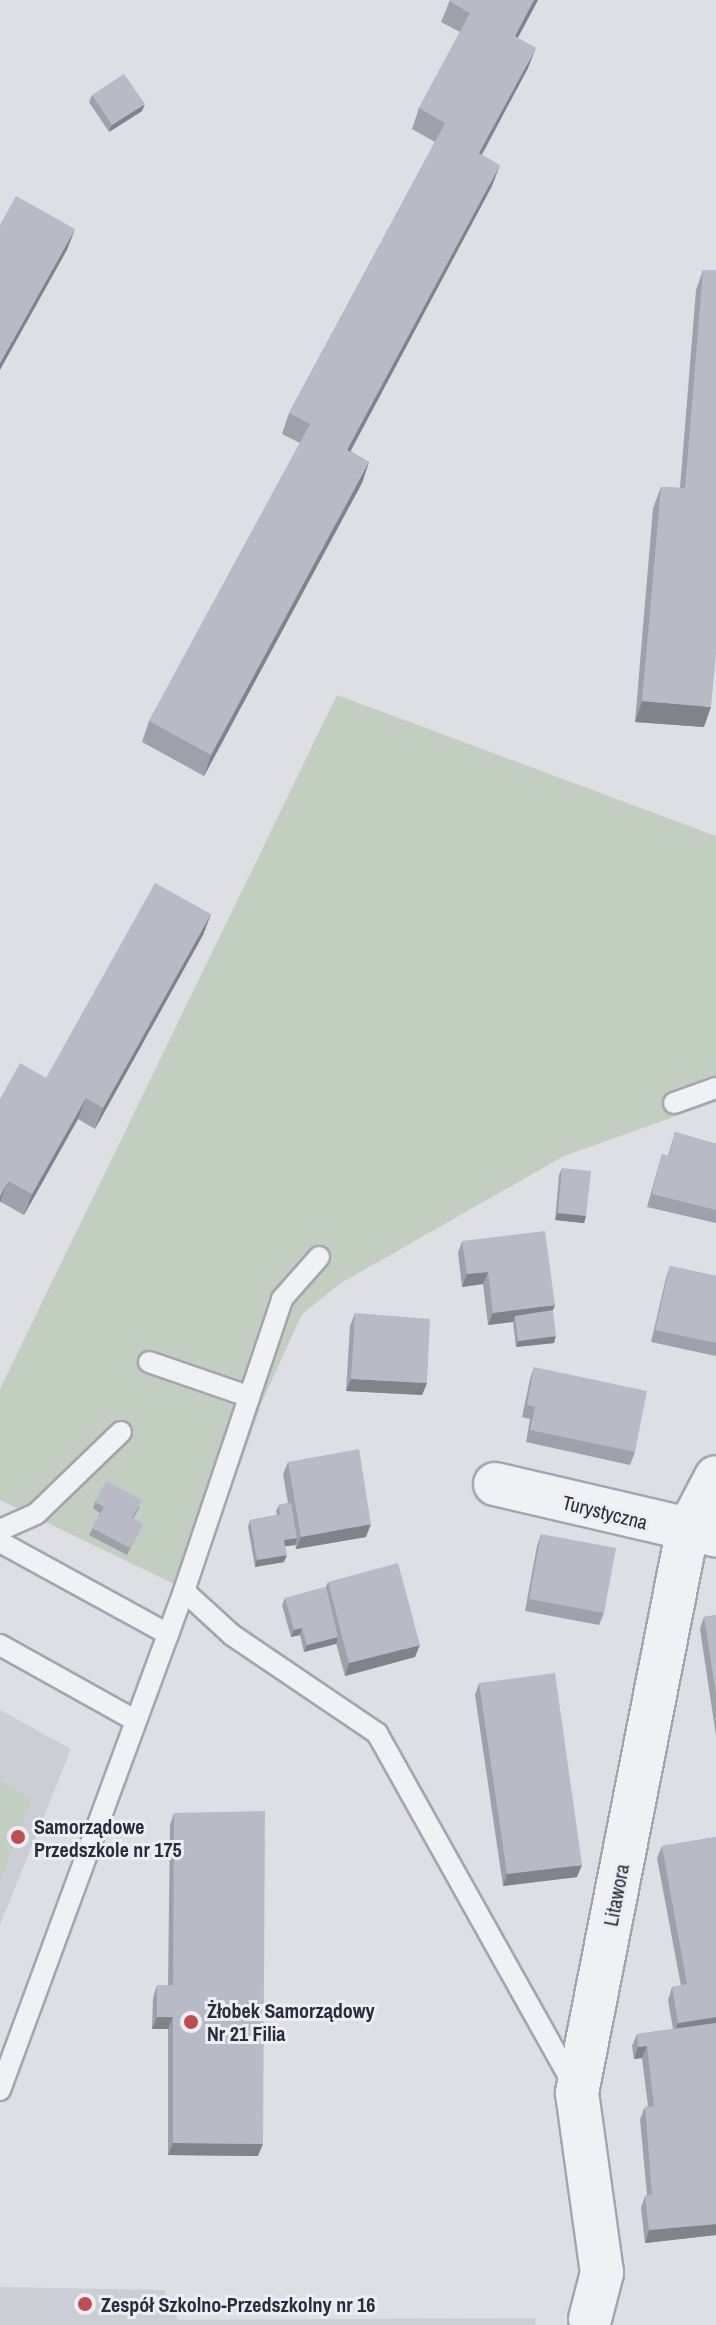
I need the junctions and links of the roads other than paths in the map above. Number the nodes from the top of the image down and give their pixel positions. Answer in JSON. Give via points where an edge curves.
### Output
{"nodes":[{"id":1,"x":716,"y":1088,"type":"edge"},
{"id":2,"x":674,"y":1103,"type":"dead end"},
{"id":3,"x":319,"y":1257,"type":"dead end"},
{"id":4,"x":149,"y":1362,"type":"dead end"},
{"id":5,"x":248,"y":1396,"type":"junction"},
{"id":6,"x":121,"y":1432,"type":"dead end"},
{"id":7,"x":716,"y":1477,"type":"edge"},
{"id":8,"x":495,"y":1484,"type":"dead end"},
{"id":9,"x":0,"y":1530,"type":"edge"},
{"id":10,"x":702,"y":1534,"type":"edge"},
{"id":11,"x":0,"y":1542,"type":"edge"},
{"id":12,"x":184,"y":1591,"type":"junction"},
{"id":13,"x":168,"y":1634,"type":"junction"},
{"id":14,"x":0,"y":1645,"type":"edge"},
{"id":15,"x":135,"y":1720,"type":"junction"},
{"id":16,"x":0,"y":2090,"type":"edge"},
{"id":17,"x":577,"y":2093,"type":"junction"},
{"id":18,"x":590,"y":2319,"type":"dead end"}],
"edges":[{"from":1,"to":2,"type":"lane"},
{"from":3,"to":5,"type":"lane","via":[[282,1299]]},
{"from":4,"to":5,"type":"lane"},
{"from":5,"to":12,"type":"lane"},
{"from":6,"to":9,"type":"lane","via":[[36,1514]]},
{"from":7,"to":10,"type":"street","name":"Litawora"},
{"from":8,"to":10,"type":"street","name":"Turystyczna"},
{"from":10,"to":17,"type":"street","name":"Litawora"},
{"from":11,"to":13,"type":"lane"},
{"from":12,"to":13,"type":"lane"},
{"from":12,"to":17,"type":"lane","via":[[232,1635],[377,1733]]},
{"from":13,"to":15,"type":"lane"},
{"from":14,"to":15,"type":"lane"},
{"from":15,"to":16,"type":"lane"},
{"from":17,"to":18,"type":"street","name":"Litawora","via":[[602,2273]]}]}
